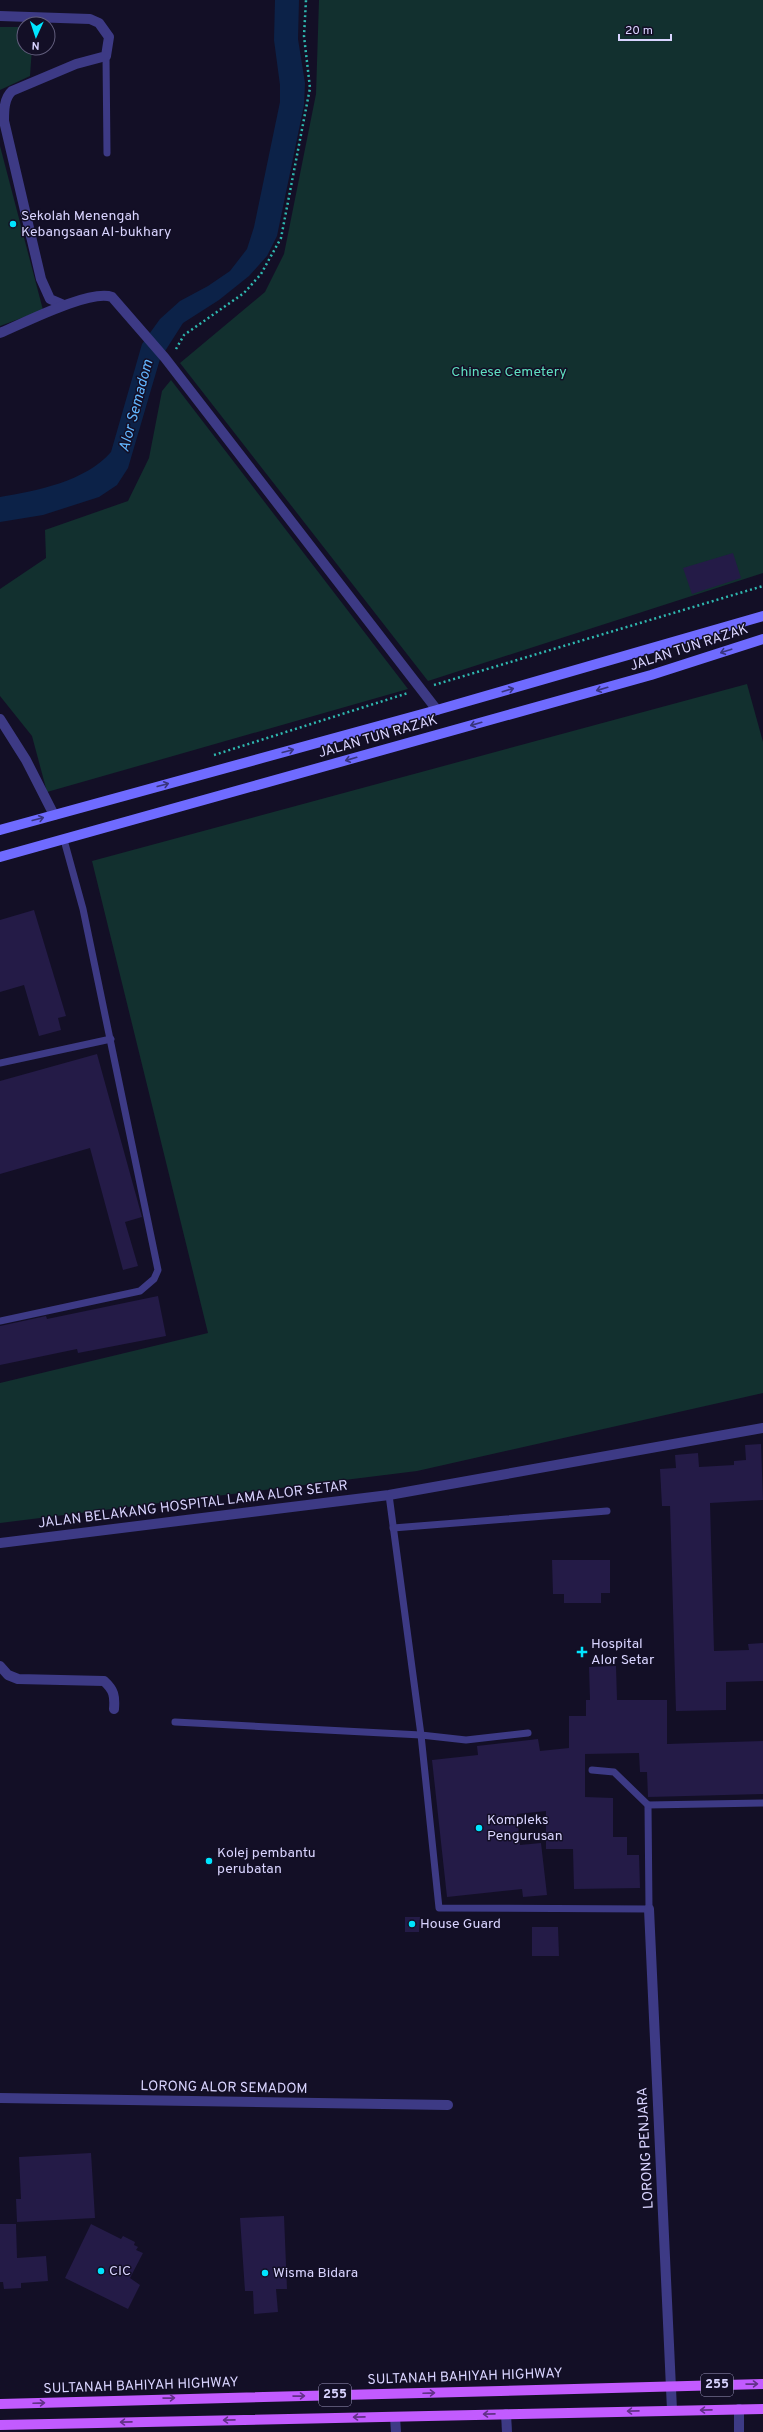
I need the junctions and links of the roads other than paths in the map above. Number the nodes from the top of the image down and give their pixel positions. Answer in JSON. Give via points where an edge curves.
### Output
{"nodes":[{"id":1,"x":0,"y":16,"type":"edge"},
{"id":2,"x":106,"y":56,"type":"junction"},
{"id":3,"x":106,"y":153,"type":"dead end"},
{"id":4,"x":64,"y":305,"type":"junction"},
{"id":5,"x":0,"y":333,"type":"edge"},
{"id":6,"x":763,"y":616,"type":"edge"},
{"id":7,"x":763,"y":639,"type":"edge"},
{"id":8,"x":437,"y":710,"type":"junction"},
{"id":9,"x":0,"y":719,"type":"edge"},
{"id":10,"x":54,"y":815,"type":"junction"},
{"id":11,"x":0,"y":830,"type":"edge"},
{"id":12,"x":64,"y":840,"type":"junction"},
{"id":13,"x":0,"y":857,"type":"edge"},
{"id":14,"x":111,"y":1039,"type":"junction"},
{"id":15,"x":0,"y":1063,"type":"edge"},
{"id":16,"x":0,"y":1321,"type":"edge"},
{"id":17,"x":763,"y":1428,"type":"edge"},
{"id":18,"x":389,"y":1495,"type":"junction"},
{"id":19,"x":607,"y":1511,"type":"dead end"},
{"id":20,"x":393,"y":1528,"type":"junction"},
{"id":21,"x":0,"y":1543,"type":"edge"},
{"id":22,"x":0,"y":1666,"type":"edge"},
{"id":23,"x":114,"y":1709,"type":"dead end"},
{"id":24,"x":175,"y":1722,"type":"dead end"},
{"id":25,"x":528,"y":1732,"type":"dead end"},
{"id":26,"x":421,"y":1735,"type":"junction"},
{"id":27,"x":592,"y":1770,"type":"dead end"},
{"id":28,"x":763,"y":1803,"type":"edge"},
{"id":29,"x":648,"y":1805,"type":"junction"},
{"id":30,"x":648,"y":1909,"type":"junction"},
{"id":31,"x":0,"y":2098,"type":"edge"},
{"id":32,"x":448,"y":2106,"type":"dead end"},
{"id":33,"x":763,"y":2384,"type":"edge"},
{"id":34,"x":671,"y":2386,"type":"junction"},
{"id":35,"x":0,"y":2404,"type":"edge"},
{"id":36,"x":739,"y":2409,"type":"junction"},
{"id":37,"x":763,"y":2409,"type":"edge"},
{"id":38,"x":672,"y":2410,"type":"junction"},
{"id":39,"x":506,"y":2414,"type":"junction"},
{"id":40,"x":395,"y":2416,"type":"junction"},
{"id":41,"x":0,"y":2425,"type":"edge"},
{"id":42,"x":396,"y":2432,"type":"edge"},
{"id":43,"x":507,"y":2432,"type":"edge"},
{"id":44,"x":739,"y":2432,"type":"edge"}],
"edges":[{"from":1,"to":2,"type":"street","via":[[95,20],[106,30],[109,37]]},
{"from":2,"to":3,"type":"lane"},
{"from":2,"to":4,"type":"street","via":[[76,64],[12,91],[5,106],[4,121],[42,279],[50,300]]},
{"from":4,"to":5,"type":"street"},
{"from":4,"to":8,"type":"street","via":[[106,294],[112,297],[141,328]]},
{"from":8,"to":6,"type":"main road","name":"JALAN TUN RAZAK","one_way":true},
{"from":7,"to":12,"type":"main road","name":"JALAN TUN RAZAK","one_way":true,"via":[[651,676]]},
{"from":10,"to":8,"type":"main road","name":"JALAN TUN RAZAK","one_way":true},
{"from":9,"to":10,"type":"street","via":[[26,760]]},
{"from":11,"to":10,"type":"main road","name":"JALAN TUN RAZAK","one_way":true},
{"from":12,"to":13,"type":"main road","name":"JALAN TUN RAZAK"},
{"from":12,"to":14,"type":"lane","via":[[83,909]]},
{"from":14,"to":15,"type":"lane"},
{"from":14,"to":16,"type":"lane","via":[[158,1270],[154,1279],[140,1291]]},
{"from":17,"to":18,"type":"street","name":"JALAN BELAKANG HOSPITAL LAMA ALOR SETAR"},
{"from":18,"to":20,"type":"lane"},
{"from":18,"to":21,"type":"street","name":"JALAN BELAKANG HOSPITAL LAMA ALOR SETAR"},
{"from":19,"to":20,"type":"lane"},
{"from":20,"to":26,"type":"lane"},
{"from":22,"to":23,"type":"street","via":[[8,1675],[18,1679],[104,1681],[111,1687],[115,1697]]},
{"from":24,"to":26,"type":"lane"},
{"from":25,"to":26,"type":"lane","via":[[466,1740]]},
{"from":26,"to":30,"type":"lane","via":[[439,1908]]},
{"from":27,"to":29,"type":"lane","via":[[614,1772]]},
{"from":28,"to":29,"type":"lane"},
{"from":29,"to":30,"type":"lane"},
{"from":30,"to":34,"type":"street","name":"LORONG PENJARA"},
{"from":31,"to":32,"type":"street","name":"LORONG ALOR SEMADOM"},
{"from":34,"to":33,"type":"main road","name":"SULTANAH BAHIYAH HIGHWAY","number":"255","one_way":true},
{"from":35,"to":34,"type":"main road","name":"SULTANAH BAHIYAH HIGHWAY","number":"255","one_way":true},
{"from":34,"to":38,"type":"street","name":"LORONG PENJARA"},
{"from":36,"to":37,"type":"main road","number":"255"},
{"from":36,"to":38,"type":"main road","number":"255","one_way":true},
{"from":36,"to":44,"type":"street"},
{"from":38,"to":39,"type":"main road","number":"255","one_way":true},
{"from":39,"to":40,"type":"main road","number":"255","one_way":true},
{"from":39,"to":43,"type":"street"},
{"from":40,"to":41,"type":"main road","number":"255","one_way":true},
{"from":40,"to":42,"type":"street"}]}
